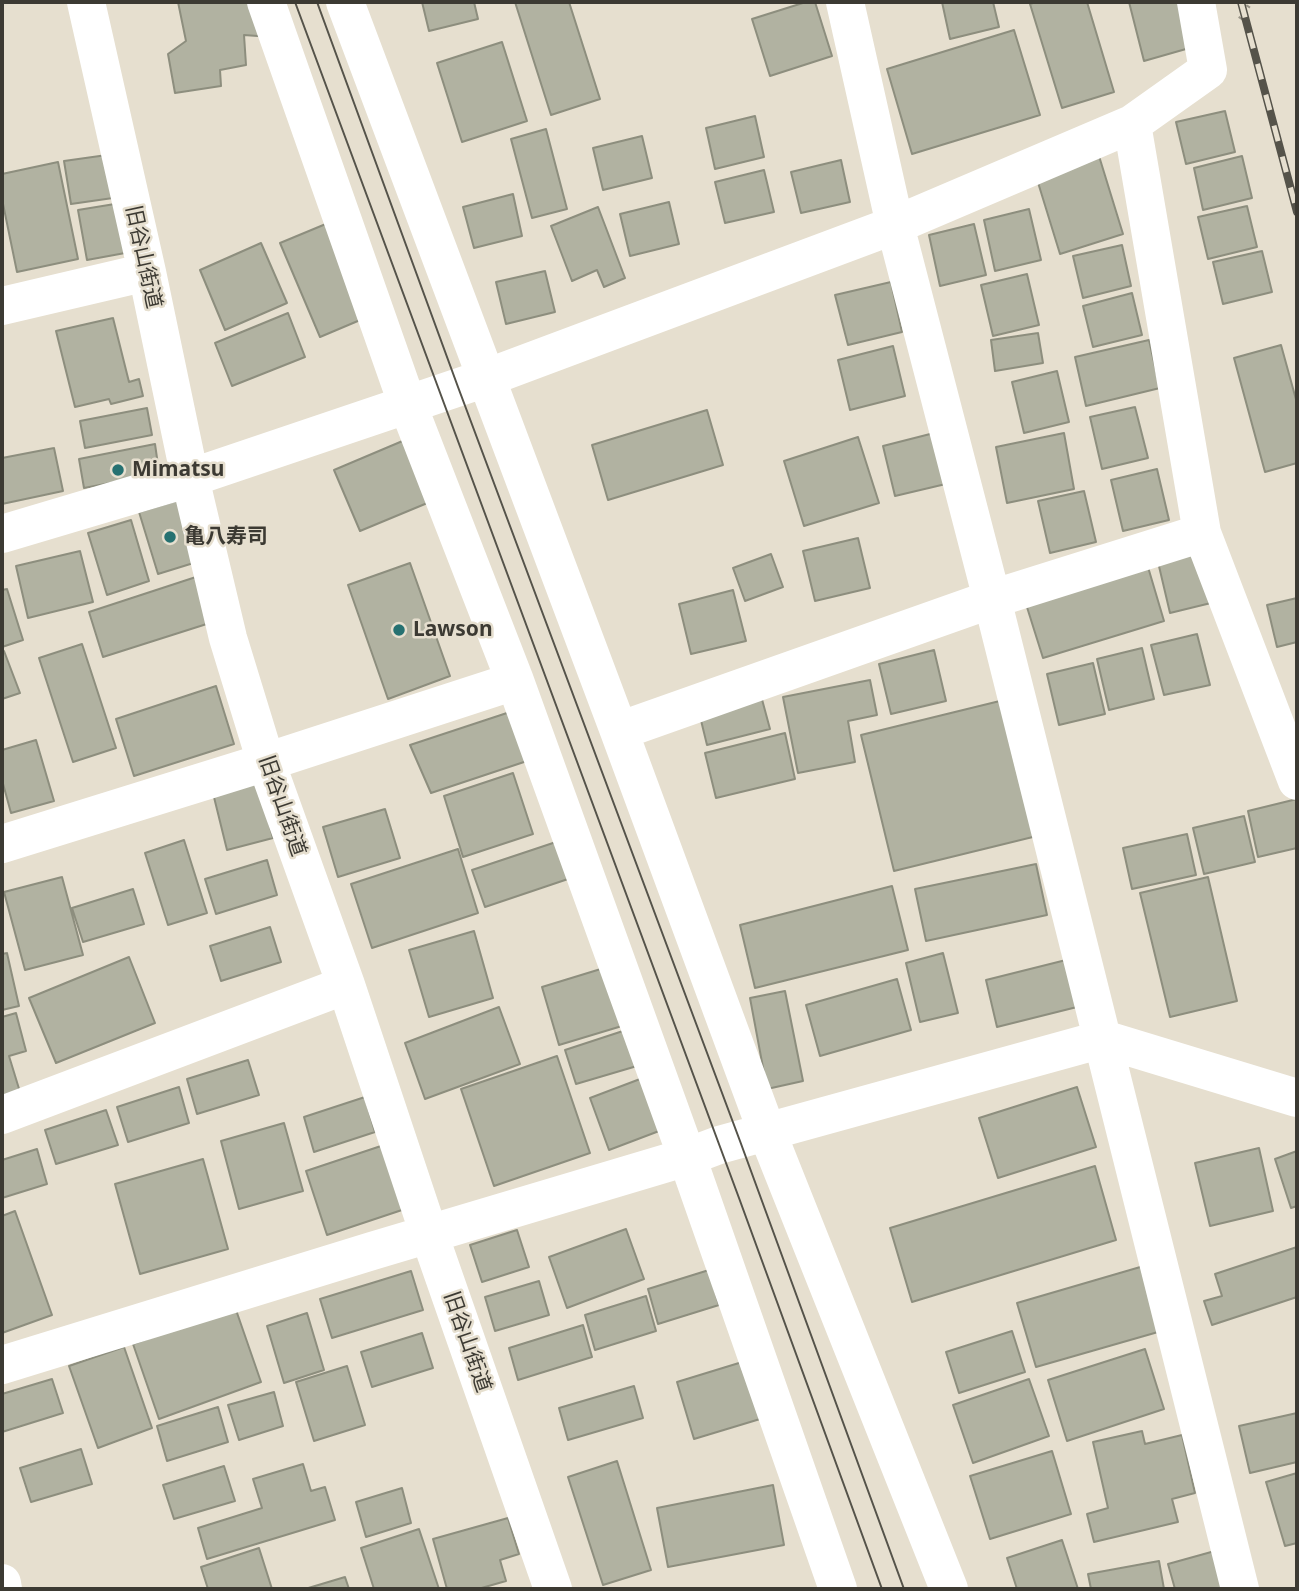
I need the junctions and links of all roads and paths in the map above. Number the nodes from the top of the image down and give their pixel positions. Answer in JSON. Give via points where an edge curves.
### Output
{"nodes":[{"id":1,"x":86,"y":2,"type":"edge"},
{"id":2,"x":266,"y":2,"type":"edge"},
{"id":3,"x":345,"y":2,"type":"edge"},
{"id":4,"x":845,"y":2,"type":"edge"},
{"id":5,"x":1196,"y":2,"type":"edge"},
{"id":6,"x":1132,"y":124,"type":"junction"},
{"id":7,"x":895,"y":225,"type":"junction"},
{"id":8,"x":147,"y":272,"type":"junction"},
{"id":9,"x":2,"y":306,"type":"edge"},
{"id":10,"x":486,"y":377,"type":"junction"},
{"id":11,"x":407,"y":403,"type":"junction"},
{"id":12,"x":190,"y":478,"type":"junction"},
{"id":13,"x":1202,"y":533,"type":"junction"},
{"id":14,"x":2,"y":534,"type":"edge"},
{"id":15,"x":992,"y":599,"type":"junction"},
{"id":16,"x":515,"y":681,"type":"junction"},
{"id":17,"x":619,"y":731,"type":"junction"},
{"id":18,"x":266,"y":762,"type":"junction"},
{"id":19,"x":1297,"y":781,"type":"edge"},
{"id":20,"x":2,"y":844,"type":"edge"},
{"id":21,"x":346,"y":985,"type":"junction"},
{"id":22,"x":1103,"y":1039,"type":"junction"},
{"id":23,"x":1297,"y":1098,"type":"edge"},
{"id":24,"x":2,"y":1115,"type":"edge"},
{"id":25,"x":767,"y":1132,"type":"junction"},
{"id":26,"x":687,"y":1157,"type":"junction"},
{"id":27,"x":429,"y":1234,"type":"junction"},
{"id":28,"x":2,"y":1365,"type":"edge"},
{"id":29,"x":2,"y":1584,"type":"edge"},
{"id":30,"x":3,"y":1589,"type":"edge"},
{"id":31,"x":553,"y":1589,"type":"edge"},
{"id":32,"x":838,"y":1589,"type":"edge"},
{"id":33,"x":949,"y":1589,"type":"edge"},
{"id":34,"x":1240,"y":1589,"type":"edge"}],
"edges":[{"from":1,"to":8,"type":"street","name":"旧谷山街道"},
{"from":2,"to":11,"type":"street"},
{"from":3,"to":10,"type":"street"},
{"from":4,"to":7,"type":"street"},
{"from":5,"to":6,"type":"street","via":[[1208,70]]},
{"from":6,"to":7,"type":"street"},
{"from":6,"to":13,"type":"street"},
{"from":7,"to":10,"type":"street"},
{"from":7,"to":15,"type":"street"},
{"from":8,"to":9,"type":"street"},
{"from":8,"to":12,"type":"street","name":"旧谷山街道"},
{"from":10,"to":11,"type":"street"},
{"from":10,"to":17,"type":"street"},
{"from":11,"to":12,"type":"street"},
{"from":11,"to":16,"type":"street"},
{"from":12,"to":14,"type":"street"},
{"from":12,"to":18,"type":"street","name":"旧谷山街道","via":[[228,638]]},
{"from":13,"to":15,"type":"street"},
{"from":13,"to":19,"type":"street"},
{"from":15,"to":17,"type":"street"},
{"from":15,"to":22,"type":"street"},
{"from":16,"to":18,"type":"street"},
{"from":16,"to":26,"type":"street"},
{"from":17,"to":25,"type":"street"},
{"from":18,"to":20,"type":"street"},
{"from":18,"to":21,"type":"street","name":"旧谷山街道"},
{"from":21,"to":24,"type":"street"},
{"from":21,"to":27,"type":"street","name":"旧谷山街道"},
{"from":22,"to":23,"type":"street"},
{"from":22,"to":25,"type":"street"},
{"from":22,"to":34,"type":"street"},
{"from":25,"to":26,"type":"street"},
{"from":25,"to":33,"type":"street"},
{"from":26,"to":27,"type":"street"},
{"from":26,"to":32,"type":"street"},
{"from":27,"to":28,"type":"street"},
{"from":27,"to":31,"type":"street","name":"旧谷山街道"},
{"from":29,"to":30,"type":"street"}]}
